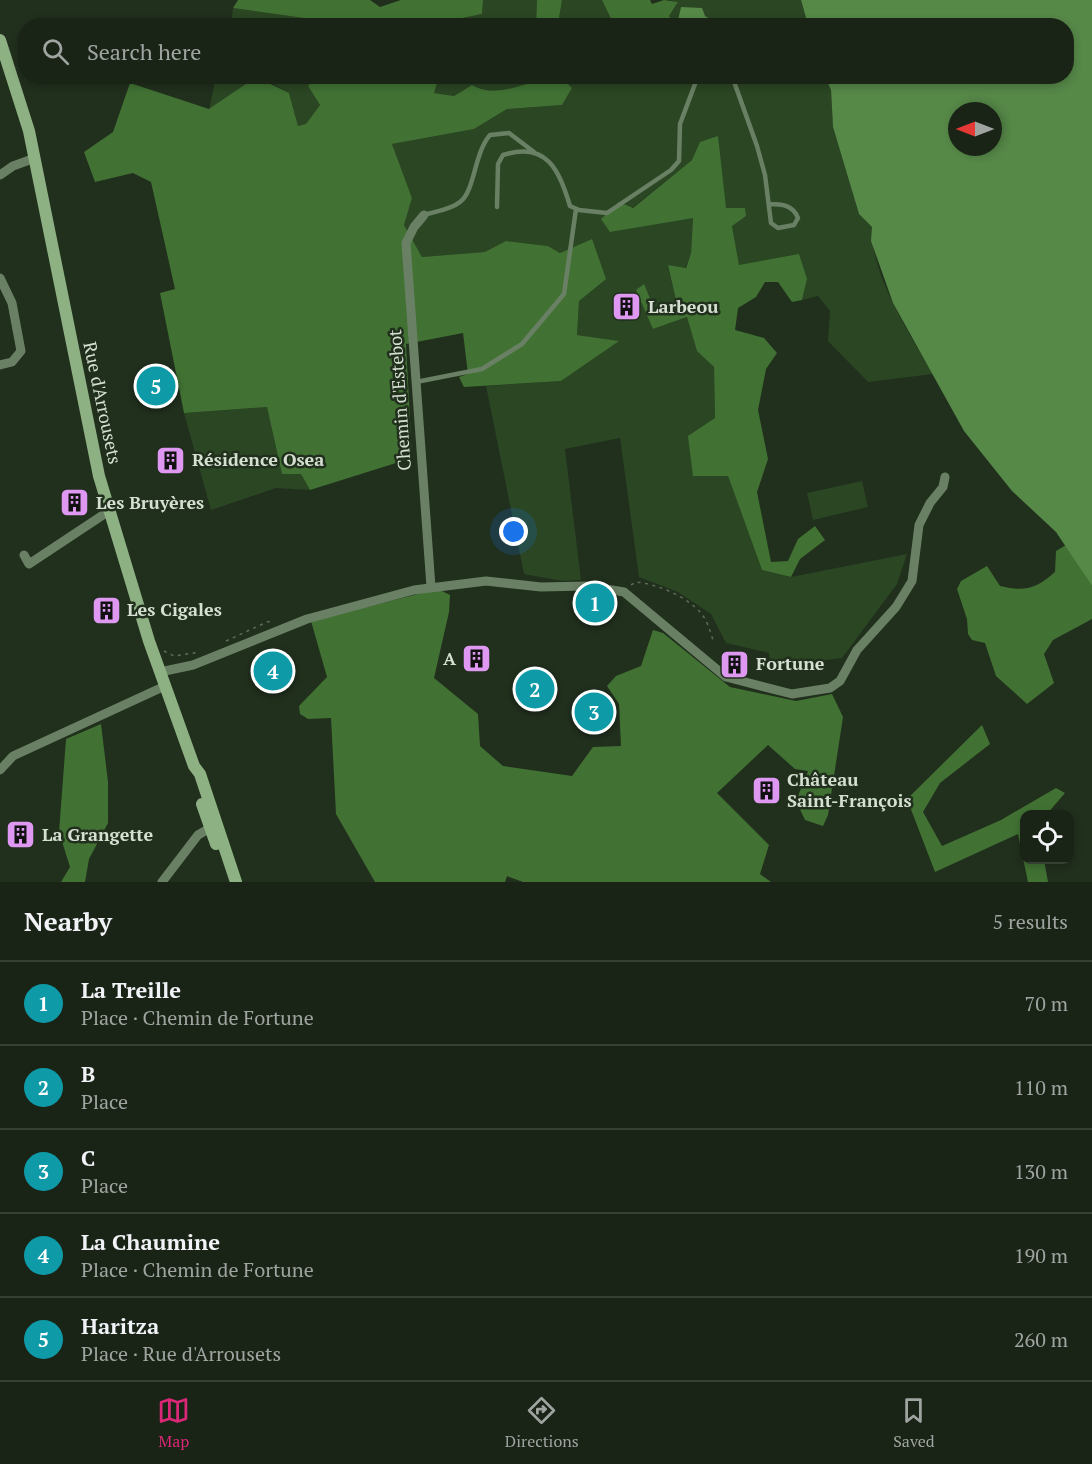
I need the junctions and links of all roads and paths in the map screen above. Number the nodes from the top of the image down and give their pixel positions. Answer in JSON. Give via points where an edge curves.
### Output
{"nodes":[{"id":1,"x":0,"y":40,"type":"edge"},
{"id":2,"x":695,"y":84,"type":"edge"},
{"id":3,"x":735,"y":84,"type":"edge"},
{"id":4,"x":534,"y":152,"type":"junction"},
{"id":5,"x":35,"y":158,"type":"junction"},
{"id":6,"x":0,"y":175,"type":"edge"},
{"id":7,"x":770,"y":204,"type":"junction"},
{"id":8,"x":497,"y":207,"type":"dead end"},
{"id":9,"x":576,"y":209,"type":"junction"},
{"id":10,"x":424,"y":215,"type":"joint"},
{"id":11,"x":0,"y":278,"type":"edge"},
{"id":12,"x":0,"y":364,"type":"edge"},
{"id":13,"x":416,"y":382,"type":"junction"},
{"id":14,"x":945,"y":477,"type":"dead end"},
{"id":15,"x":109,"y":511,"type":"junction"},
{"id":16,"x":24,"y":555,"type":"dead end"},
{"id":17,"x":431,"y":587,"type":"junction"},
{"id":18,"x":624,"y":592,"type":"junction"},
{"id":19,"x":292,"y":624,"type":"junction"},
{"id":20,"x":713,"y":640,"type":"dead end"},
{"id":21,"x":149,"y":641,"type":"junction"},
{"id":22,"x":225,"y":641,"type":"dead end"},
{"id":23,"x":206,"y":650,"type":"dead end"},
{"id":24,"x":160,"y":672,"type":"junction"},
{"id":25,"x":165,"y":686,"type":"junction"},
{"id":26,"x":0,"y":770,"type":"edge"},
{"id":27,"x":214,"y":826,"type":"junction"},
{"id":28,"x":234,"y":876,"type":"edge"},
{"id":29,"x":162,"y":882,"type":"edge"}],
"edges":[{"from":1,"to":5,"type":"main road","name":"Rue d'Arrousets"},
{"from":2,"to":9,"type":"lane","via":[[680,124],[679,161],[671,170],[607,213]]},
{"from":3,"to":7,"type":"lane","via":[[757,146]]},
{"from":4,"to":8,"type":"lane","via":[[503,155],[498,164]]},
{"from":4,"to":9,"type":"lane","via":[[554,164],[570,206]]},
{"from":4,"to":10,"type":"lane","via":[[509,133],[490,135],[483,143],[461,202]]},
{"from":5,"to":6,"type":"street"},
{"from":5,"to":15,"type":"main road","name":"Rue d'Arrousets","via":[[86,423]]},
{"from":7,"to":7,"type":"lane","via":[[782,204],[795,212],[798,218],[794,225],[778,228],[771,223]]},
{"from":9,"to":13,"type":"lane","via":[[564,294],[522,344],[482,369]]},
{"from":10,"to":13,"type":"street","name":"Chemin d'Estebot","via":[[406,243]]},
{"from":11,"to":12,"type":"street","via":[[12,303],[21,351],[12,362]]},
{"from":13,"to":17,"type":"street","name":"Chemin d'Estebot"},
{"from":14,"to":18,"type":"street","via":[[943,487],[919,525],[912,581],[896,607],[857,650],[840,681],[830,688],[792,694],[726,677]]},
{"from":15,"to":16,"type":"street","via":[[29,564]]},
{"from":15,"to":21,"type":"main road","name":"Rue d'Arrousets"},
{"from":17,"to":18,"type":"street","via":[[486,581],[541,587],[594,586]]},
{"from":17,"to":19,"type":"street"},
{"from":18,"to":20,"type":"path","via":[[636,582],[666,590],[701,613]]},
{"from":19,"to":22,"type":"path","via":[[282,620],[267,622]]},
{"from":19,"to":24,"type":"street","via":[[193,665]]},
{"from":21,"to":23,"type":"path","via":[[155,639],[174,656]]},
{"from":21,"to":24,"type":"main road","name":"Rue d'Arrousets"},
{"from":24,"to":25,"type":"main road","name":"Rue d'Arrousets"},
{"from":25,"to":26,"type":"street","via":[[13,756]]},
{"from":25,"to":27,"type":"main road","name":"Rue d'Arrousets","via":[[200,774]]},
{"from":27,"to":28,"type":"main road","name":"Rue d'Arrousets"},
{"from":27,"to":29,"type":"street","via":[[198,835]]}]}
